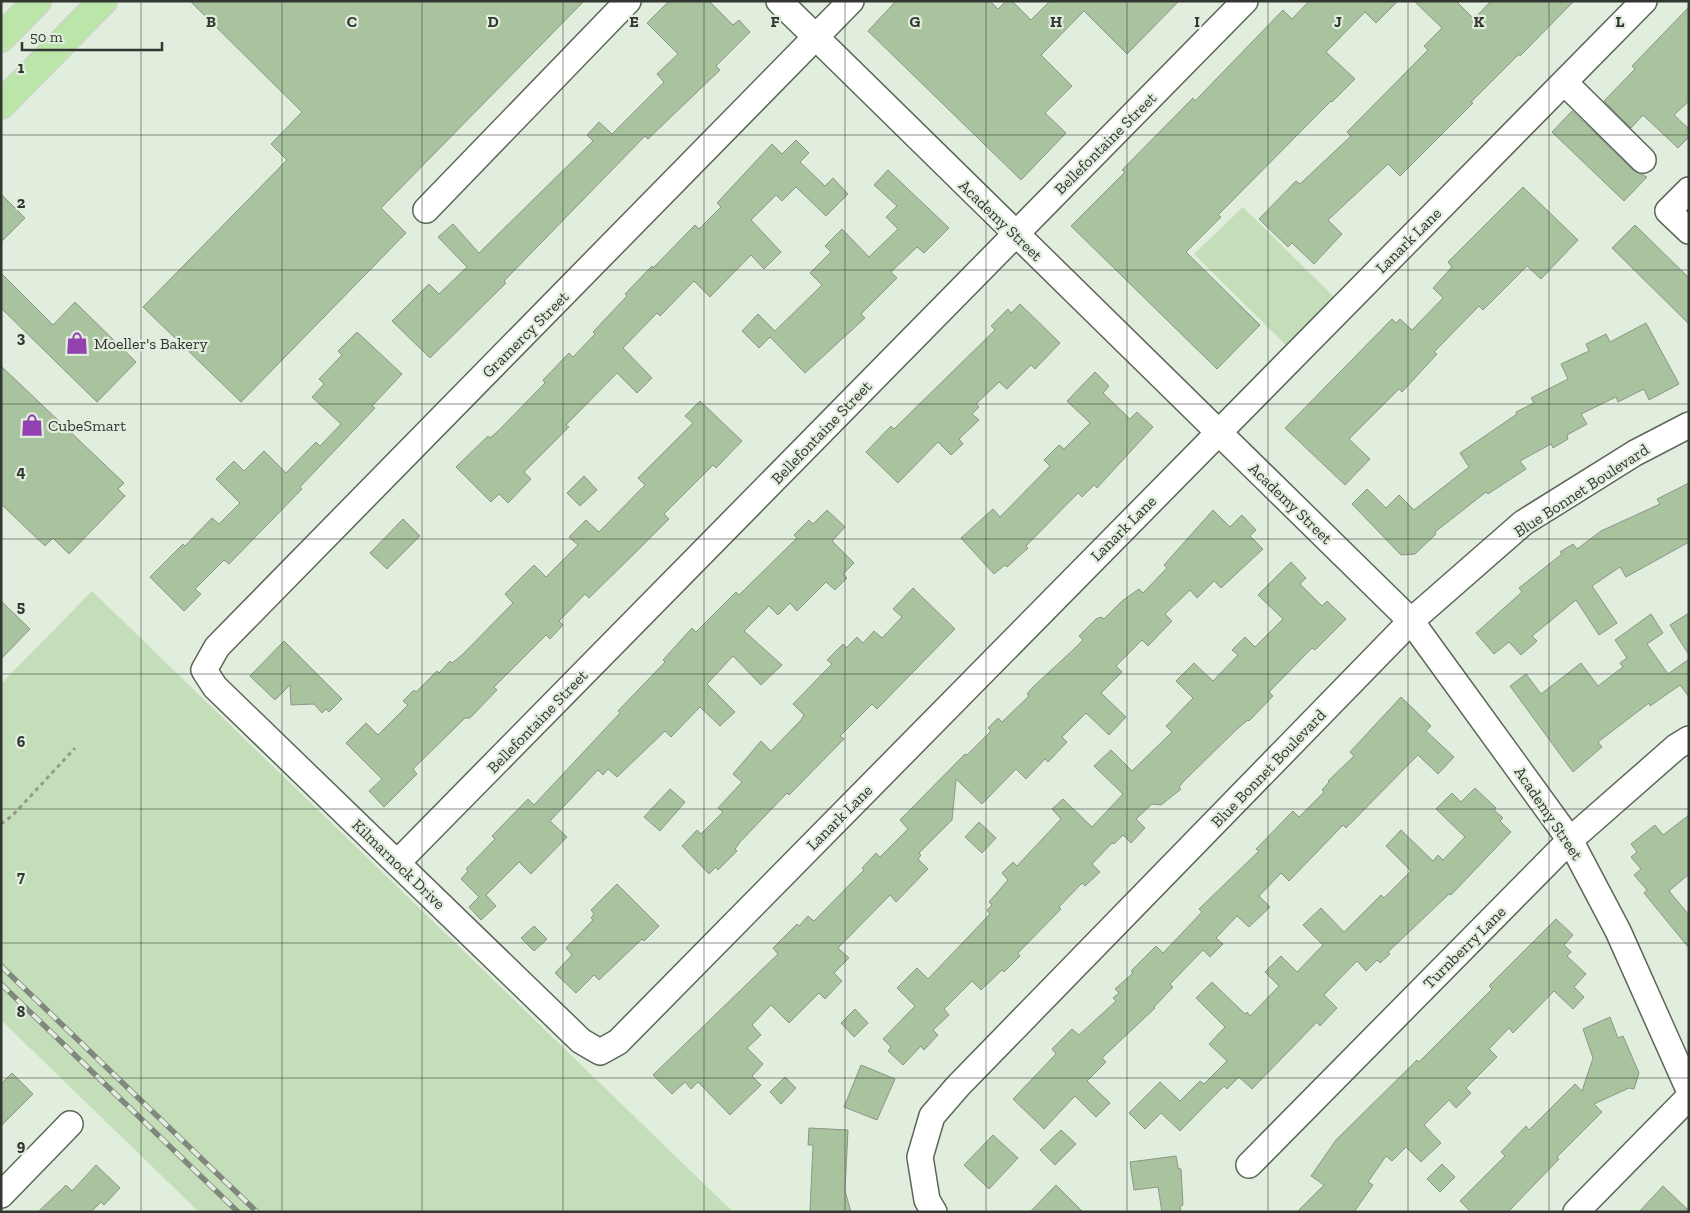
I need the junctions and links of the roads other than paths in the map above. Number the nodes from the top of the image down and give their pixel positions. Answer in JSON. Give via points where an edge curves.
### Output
{"nodes":[{"id":1,"x":37,"y":1,"type":"edge"},
{"id":2,"x":103,"y":1,"type":"edge"},
{"id":3,"x":628,"y":1,"type":"edge"},
{"id":4,"x":779,"y":1,"type":"edge"},
{"id":5,"x":851,"y":1,"type":"edge"},
{"id":6,"x":1245,"y":1,"type":"edge"},
{"id":7,"x":1644,"y":1,"type":"edge"},
{"id":8,"x":1,"y":38,"type":"edge"},
{"id":9,"x":816,"y":38,"type":"junction"},
{"id":10,"x":1564,"y":82,"type":"junction"},
{"id":11,"x":1,"y":105,"type":"edge"},
{"id":12,"x":1643,"y":160,"type":"dead end"},
{"id":13,"x":1689,"y":190,"type":"edge"},
{"id":14,"x":426,"y":210,"type":"dead end"},
{"id":15,"x":1689,"y":231,"type":"edge"},
{"id":16,"x":1015,"y":233,"type":"junction"},
{"id":17,"x":1689,"y":425,"type":"edge"},
{"id":18,"x":1218,"y":432,"type":"junction"},
{"id":19,"x":1411,"y":621,"type":"junction"},
{"id":20,"x":204,"y":670,"type":"joint"},
{"id":21,"x":1689,"y":739,"type":"edge"},
{"id":22,"x":1570,"y":840,"type":"junction"},
{"id":23,"x":397,"y":863,"type":"junction"},
{"id":24,"x":600,"y":1052,"type":"joint"},
{"id":25,"x":1689,"y":1090,"type":"edge"},
{"id":26,"x":1689,"y":1097,"type":"edge"},
{"id":27,"x":70,"y":1124,"type":"dead end"},
{"id":28,"x":1249,"y":1165,"type":"dead end"},
{"id":29,"x":1,"y":1195,"type":"edge"},
{"id":30,"x":934,"y":1212,"type":"edge"},
{"id":31,"x":1576,"y":1212,"type":"edge"}],
"edges":[{"from":1,"to":8,"type":"main road"},
{"from":2,"to":11,"type":"main road"},
{"from":3,"to":14,"type":"street"},
{"from":4,"to":9,"type":"street","name":"Academy Street"},
{"from":5,"to":9,"type":"street","name":"Gramercy Street"},
{"from":6,"to":16,"type":"street","name":"Bellefontaine Street"},
{"from":7,"to":10,"type":"street","name":"Lanark Lane"},
{"from":9,"to":16,"type":"street","name":"Academy Street"},
{"from":9,"to":20,"type":"street","name":"Gramercy Street","via":[[217,648]]},
{"from":10,"to":12,"type":"street"},
{"from":10,"to":18,"type":"street","name":"Lanark Lane"},
{"from":13,"to":15,"type":"street","via":[[1668,211]]},
{"from":16,"to":18,"type":"street","name":"Academy Street"},
{"from":16,"to":23,"type":"street","name":"Bellefontaine Street"},
{"from":17,"to":19,"type":"street","name":"Blue Bonnet Boulevard","via":[[1635,453],[1523,523]]},
{"from":18,"to":19,"type":"street","name":"Academy Street"},
{"from":18,"to":24,"type":"street","name":"Lanark Lane","via":[[618,1042]]},
{"from":19,"to":22,"type":"street","name":"Academy Street"},
{"from":19,"to":30,"type":"street","name":"Blue Bonnet Boulevard","via":[[932,1116],[920,1157],[927,1200]]},
{"from":20,"to":23,"type":"street","name":"Kilmarnock Drive","via":[[215,687]]},
{"from":21,"to":22,"type":"street","name":"Turnberry Lane"},
{"from":22,"to":25,"type":"street","name":"Academy Street","via":[[1618,931]]},
{"from":22,"to":28,"type":"street","name":"Turnberry Lane"},
{"from":23,"to":24,"type":"street","name":"Kilmarnock Drive","via":[[581,1042]]},
{"from":26,"to":31,"type":"street"},
{"from":27,"to":29,"type":"street"}]}
